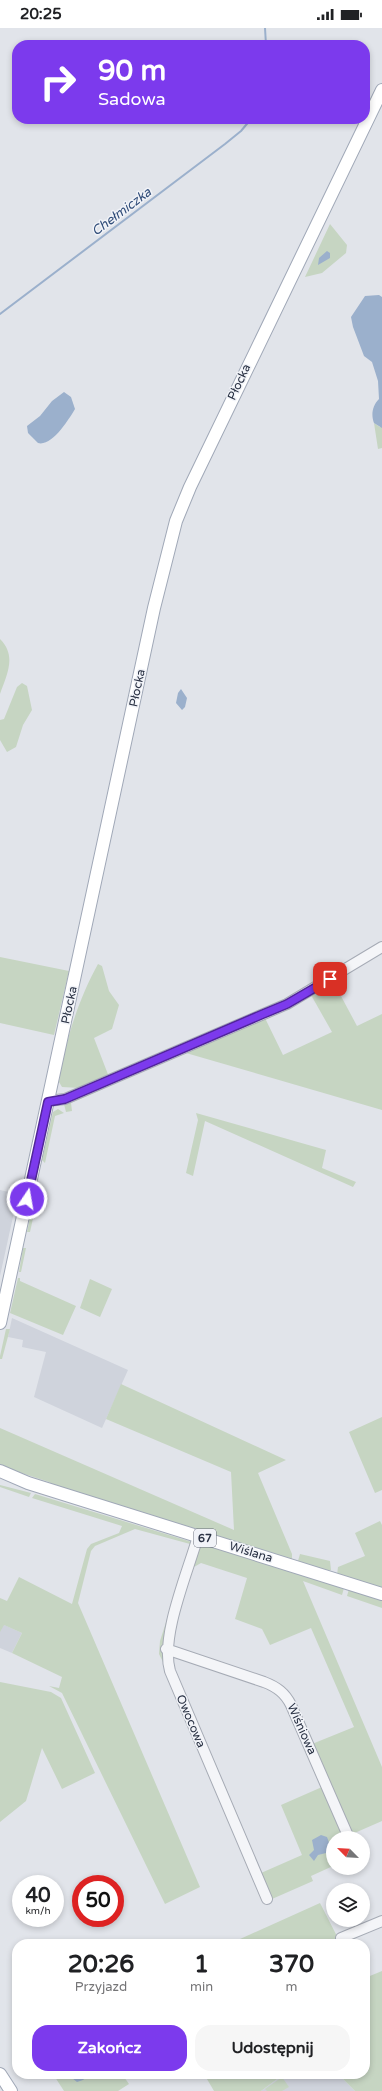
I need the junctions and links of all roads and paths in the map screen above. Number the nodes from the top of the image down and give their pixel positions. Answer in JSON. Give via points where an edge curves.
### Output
{"nodes":[{"id":1,"x":382,"y":90,"type":"edge"},
{"id":2,"x":370,"y":114,"type":"edge"},
{"id":3,"x":365,"y":124,"type":"edge"},
{"id":4,"x":382,"y":947,"type":"edge"},
{"id":5,"x":48,"y":1102,"type":"junction"},
{"id":6,"x":0,"y":1323,"type":"edge"},
{"id":7,"x":0,"y":1471,"type":"edge"},
{"id":8,"x":0,"y":1478,"type":"edge"},
{"id":9,"x":28,"y":1483,"type":"junction"},
{"id":10,"x":198,"y":1536,"type":"junction"},
{"id":11,"x":382,"y":1594,"type":"edge"},
{"id":12,"x":166,"y":1649,"type":"junction"},
{"id":13,"x":346,"y":1831,"type":"edge"},
{"id":14,"x":267,"y":1899,"type":"dead end"},
{"id":15,"x":382,"y":1921,"type":"edge"},
{"id":16,"x":340,"y":1938,"type":"dead end"},
{"id":17,"x":0,"y":2074,"type":"edge"},
{"id":18,"x":11,"y":2091,"type":"edge"}],
"edges":[{"from":1,"to":2,"type":"main road","name":"Płocka"},
{"from":3,"to":5,"type":"main road","name":"Płocka","via":[[250,358],[176,521],[154,608]]},
{"from":4,"to":5,"type":"street","via":[[287,1004],[65,1099]]},
{"from":5,"to":6,"type":"main road","name":"Płocka"},
{"from":7,"to":9,"type":"main road","name":"Wiślana","number":"67"},
{"from":8,"to":9,"type":"main road","name":"Wiślana","number":"67"},
{"from":9,"to":10,"type":"main road","name":"Wiślana","number":"67"},
{"from":10,"to":11,"type":"main road","name":"Wiślana","number":"67"},
{"from":10,"to":12,"type":"street","name":"Owocowa","via":[[170,1627]]},
{"from":12,"to":13,"type":"street","name":"Wiśniowa","via":[[275,1686],[284,1694]]},
{"from":12,"to":14,"type":"street","name":"Owocowa","via":[[170,1671]]},
{"from":15,"to":16,"type":"street"},
{"from":17,"to":18,"type":"main road"}]}
